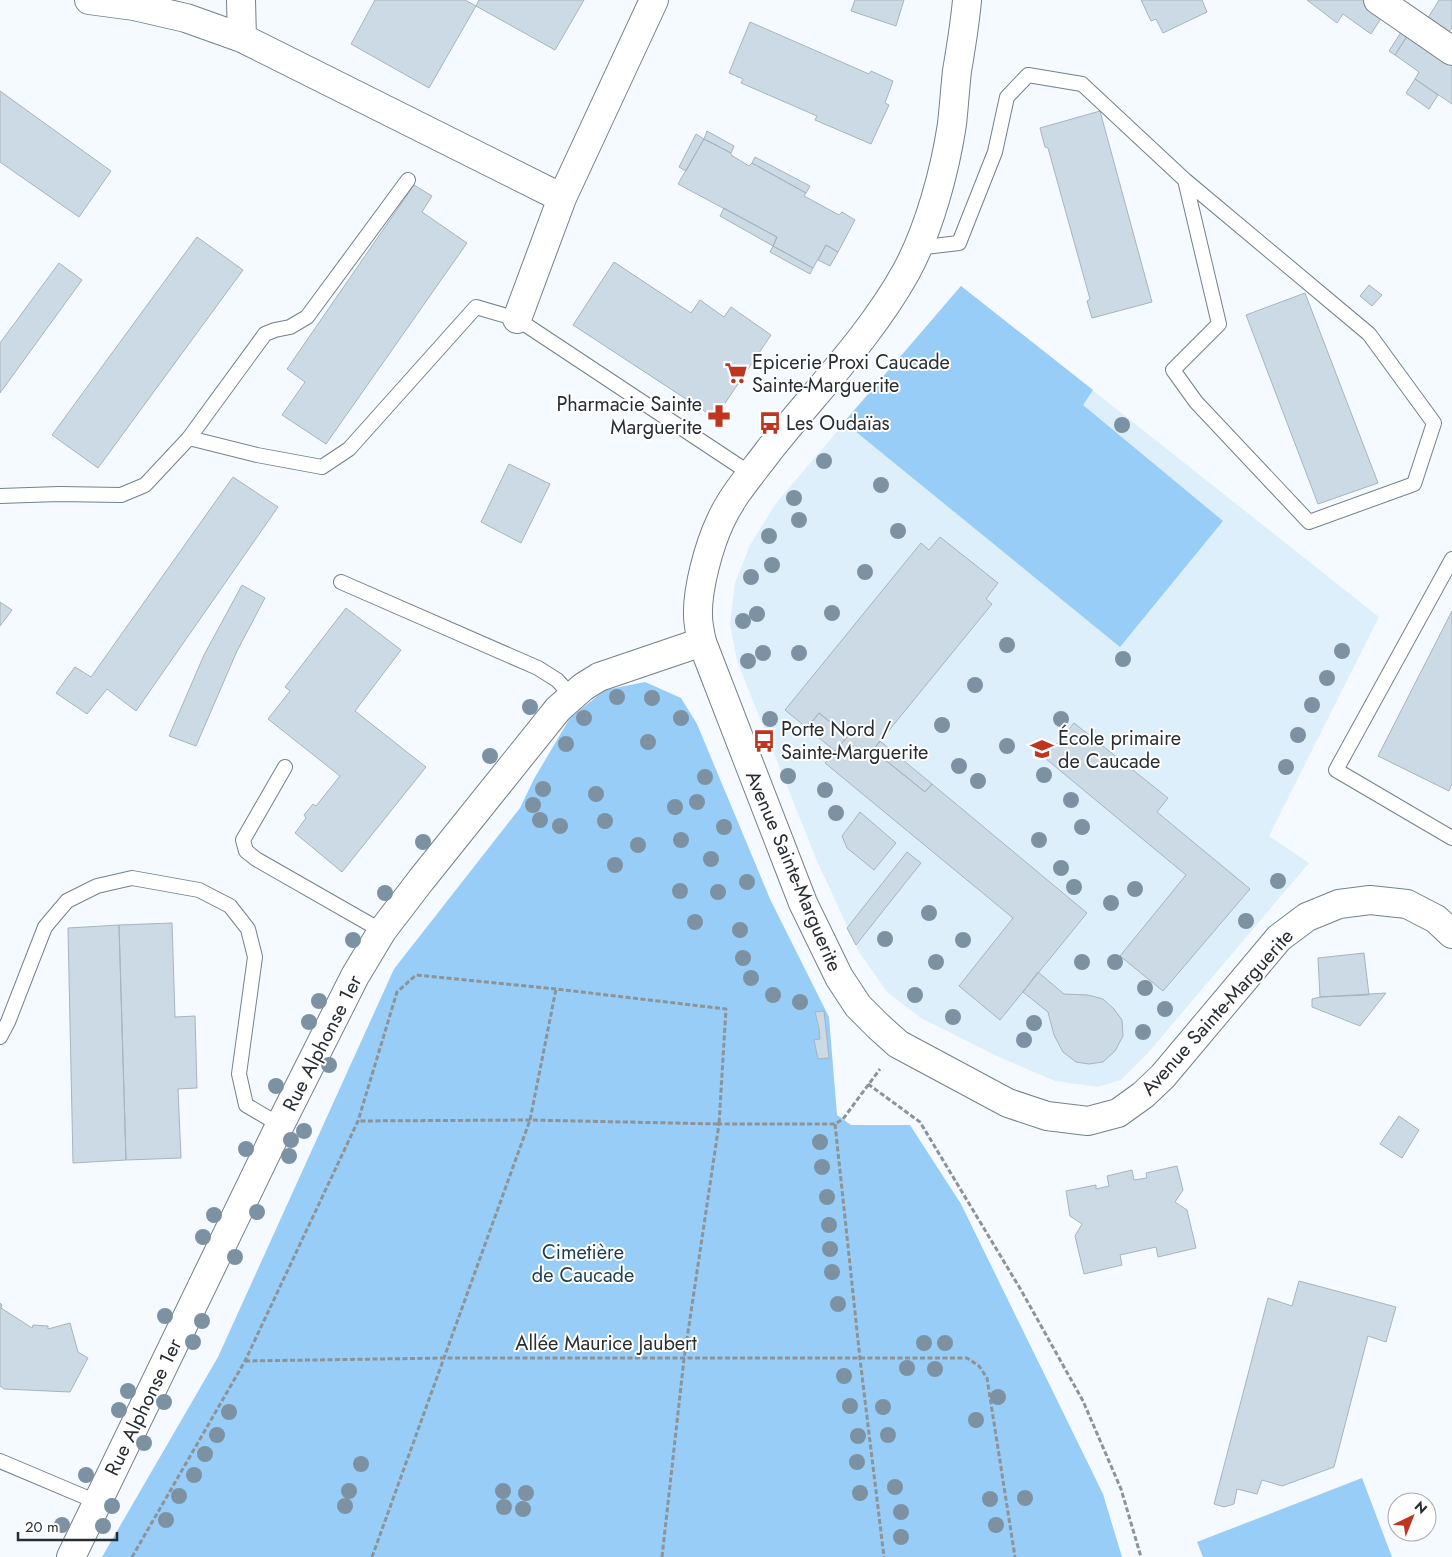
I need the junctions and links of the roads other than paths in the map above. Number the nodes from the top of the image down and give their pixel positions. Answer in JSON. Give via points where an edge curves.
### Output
{"nodes":[{"id":1,"x":90,"y":0,"type":"edge"},
{"id":2,"x":241,"y":0,"type":"edge"},
{"id":3,"x":654,"y":0,"type":"edge"},
{"id":4,"x":967,"y":0,"type":"edge"},
{"id":5,"x":1378,"y":0,"type":"edge"},
{"id":6,"x":242,"y":38,"type":"junction"},
{"id":7,"x":1452,"y":52,"type":"edge"},
{"id":8,"x":408,"y":180,"type":"dead end"},
{"id":9,"x":1185,"y":180,"type":"junction"},
{"id":10,"x":562,"y":198,"type":"junction"},
{"id":11,"x":916,"y":248,"type":"junction"},
{"id":12,"x":517,"y":319,"type":"junction"},
{"id":13,"x":189,"y":438,"type":"junction"},
{"id":14,"x":751,"y":474,"type":"junction"},
{"id":15,"x":0,"y":496,"type":"edge"},
{"id":16,"x":1452,"y":559,"type":"edge"},
{"id":17,"x":341,"y":582,"type":"dead end"},
{"id":18,"x":702,"y":642,"type":"junction"},
{"id":19,"x":572,"y":696,"type":"junction"},
{"id":20,"x":285,"y":767,"type":"dead end"},
{"id":21,"x":1452,"y":838,"type":"edge"},
{"id":22,"x":382,"y":932,"type":"junction"},
{"id":23,"x":1452,"y":934,"type":"edge"},
{"id":24,"x":0,"y":1037,"type":"edge"},
{"id":25,"x":280,"y":1125,"type":"junction"},
{"id":26,"x":0,"y":1461,"type":"edge"},
{"id":27,"x":97,"y":1502,"type":"junction"},
{"id":28,"x":71,"y":1557,"type":"edge"}],
"edges":[{"from":1,"to":6,"type":"street","via":[[186,18]]},
{"from":2,"to":6,"type":"street"},
{"from":3,"to":10,"type":"street"},
{"from":4,"to":11,"type":"street","name":"Avenue Sainte-Marguerite","via":[[943,170]]},
{"from":5,"to":7,"type":"street"},
{"from":6,"to":10,"type":"street"},
{"from":8,"to":13,"type":"lane","via":[[307,317],[290,327],[265,334]]},
{"from":9,"to":9,"type":"lane","via":[[1368,334],[1434,423],[1414,484],[1309,522],[1196,402],[1173,370],[1220,324]]},
{"from":9,"to":11,"type":"lane","via":[[1082,84],[1028,75],[1007,97],[995,152],[959,242]]},
{"from":10,"to":12,"type":"street"},
{"from":11,"to":14,"type":"street","name":"Avenue Sainte-Marguerite","via":[[902,278],[872,324]]},
{"from":12,"to":13,"type":"lane","via":[[476,307],[349,448],[322,467]]},
{"from":12,"to":14,"type":"lane"},
{"from":13,"to":15,"type":"lane","via":[[145,485],[121,495]]},
{"from":14,"to":18,"type":"street","name":"Avenue Sainte-Marguerite","via":[[733,498],[711,545],[699,600]]},
{"from":16,"to":21,"type":"lane","via":[[1336,770]]},
{"from":17,"to":19,"type":"lane","via":[[538,668],[557,680]]},
{"from":18,"to":19,"type":"street","name":"Rue Alphonse 1er","via":[[600,678]]},
{"from":18,"to":23,"type":"street","name":"Avenue Sainte-Marguerite","via":[[803,904],[826,953],[858,1006],[898,1044],[1008,1103],[1047,1116],[1088,1121],[1118,1113],[1163,1076],[1279,938],[1307,917],[1339,904],[1370,900],[1407,904],[1436,919]]},
{"from":19,"to":22,"type":"street","name":"Rue Alphonse 1er","via":[[558,709]]},
{"from":20,"to":22,"type":"lane","via":[[244,840],[246,851]]},
{"from":22,"to":25,"type":"street","name":"Rue Alphonse 1er","via":[[355,976]]},
{"from":24,"to":25,"type":"lane","via":[[45,927],[68,901],[97,886],[132,878],[199,890],[230,906],[248,929],[255,957],[239,1074],[246,1105]]},
{"from":25,"to":27,"type":"street","name":"Rue Alphonse 1er"},
{"from":26,"to":27,"type":"lane"},
{"from":27,"to":28,"type":"street","name":"Rue Alphonse 1er"}]}
